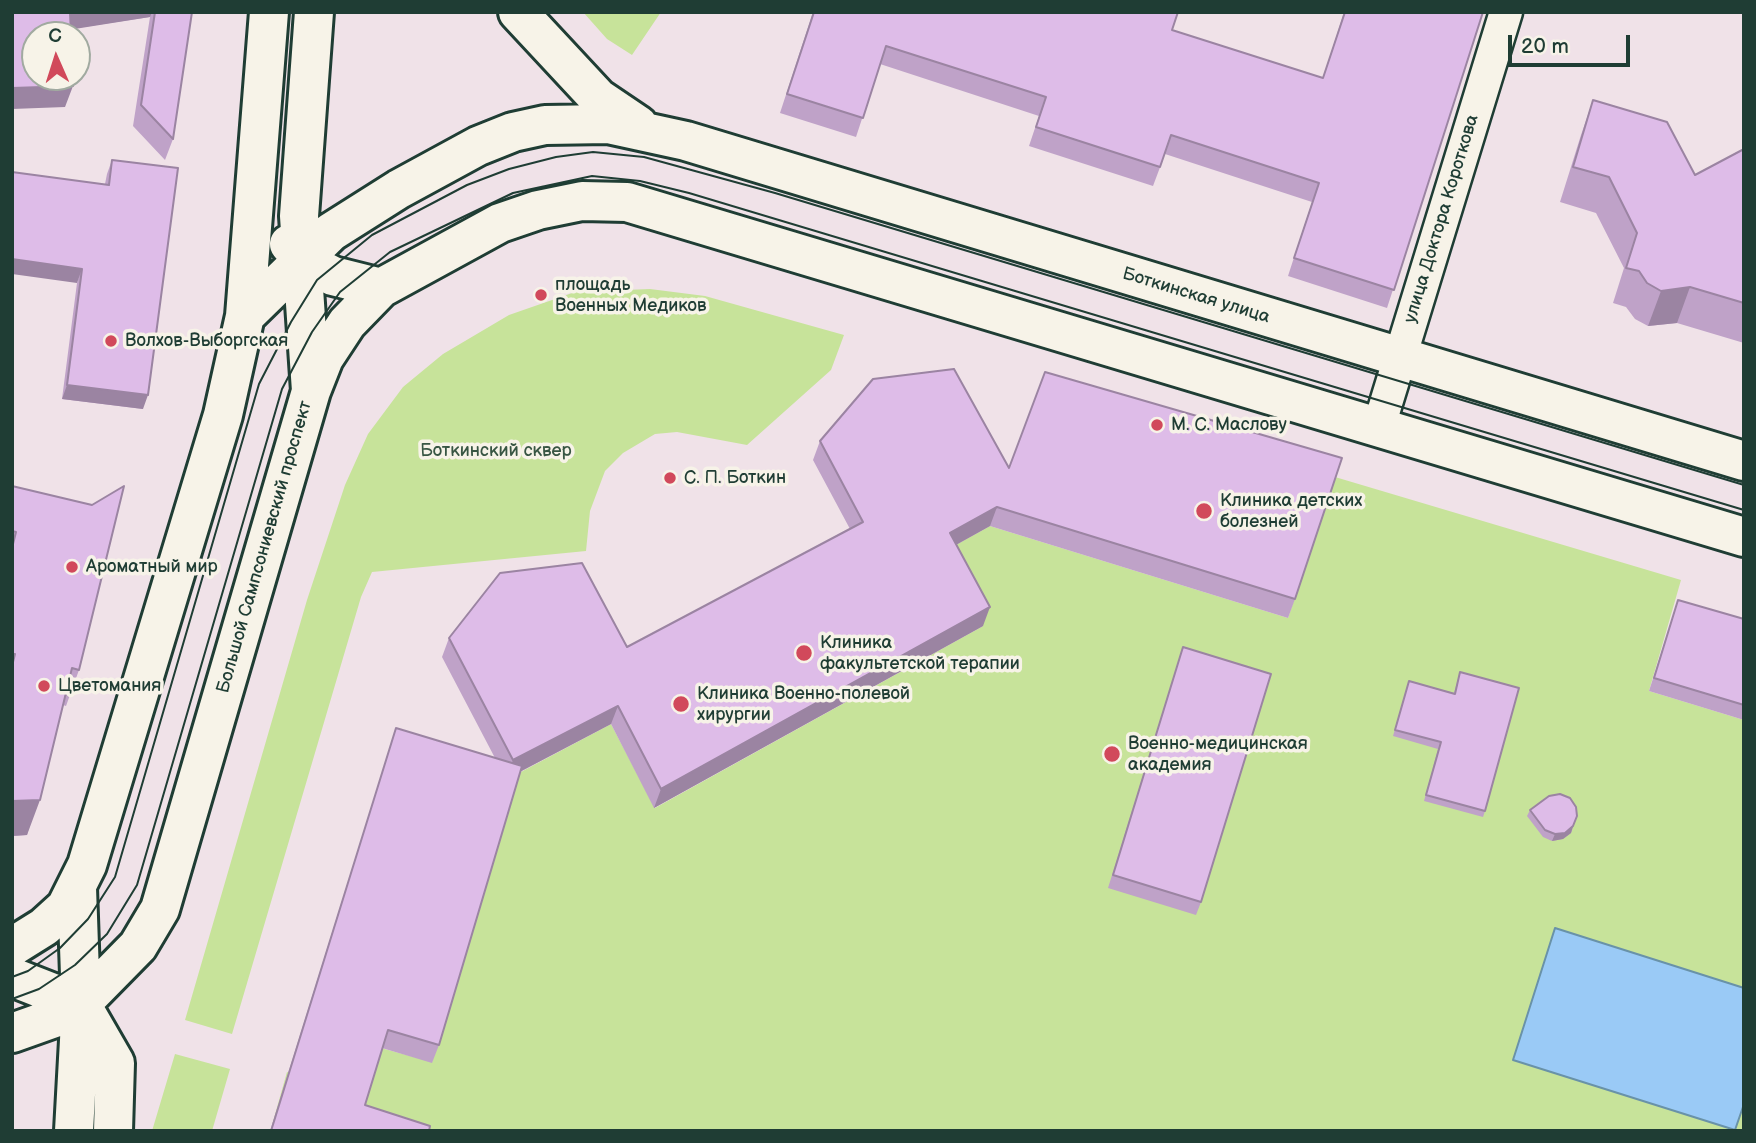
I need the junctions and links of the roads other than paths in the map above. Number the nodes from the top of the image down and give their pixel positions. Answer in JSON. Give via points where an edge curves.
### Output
{"nodes":[{"id":1,"x":269,"y":12,"type":"edge"},
{"id":2,"x":314,"y":12,"type":"edge"},
{"id":3,"x":518,"y":12,"type":"edge"},
{"id":4,"x":1506,"y":12,"type":"edge"},
{"id":5,"x":649,"y":131,"type":"junction"},
{"id":6,"x":257,"y":200,"type":"junction"},
{"id":7,"x":302,"y":260,"type":"junction"},
{"id":8,"x":381,"y":288,"type":"junction"},
{"id":9,"x":245,"y":316,"type":"junction"},
{"id":10,"x":1400,"y":357,"type":"junction"},
{"id":11,"x":311,"y":391,"type":"junction"},
{"id":12,"x":1379,"y":426,"type":"junction"},
{"id":13,"x":1744,"y":461,"type":"edge"},
{"id":14,"x":1744,"y":537,"type":"edge"},
{"id":15,"x":77,"y":888,"type":"junction"},
{"id":16,"x":21,"y":942,"type":"edge"},
{"id":17,"x":12,"y":977,"type":"edge"},
{"id":18,"x":81,"y":1004,"type":"junction"},
{"id":19,"x":12,"y":1034,"type":"edge"},
{"id":20,"x":74,"y":1131,"type":"edge"},
{"id":21,"x":113,"y":1131,"type":"edge"}],
"edges":[{"from":1,"to":6,"type":"main road"},
{"from":2,"to":7,"type":"main road","name":"Большой Сампсониевский проспект","via":[[299,216]]},
{"from":3,"to":5,"type":"main road","via":[[598,98]]},
{"from":4,"to":10,"type":"street","name":"улица Доктора Короткова"},
{"from":5,"to":7,"type":"main road","via":[[573,123],[513,132],[399,189],[331,232]]},
{"from":5,"to":10,"type":"main road","name":"Боткинская улица"},
{"from":6,"to":7,"type":"main road"},
{"from":6,"to":9,"type":"main road"},
{"from":7,"to":8,"type":"main road","via":[[333,275]]},
{"from":7,"to":9,"type":"main road"},
{"from":7,"to":11,"type":"main road","name":"Большой Сампсониевский проспект"},
{"from":8,"to":11,"type":"main road","via":[[347,323],[324,358]]},
{"from":8,"to":12,"type":"main road","via":[[490,228],[538,210],[582,201],[627,202]]},
{"from":9,"to":15,"type":"main road","via":[[223,415]]},
{"from":10,"to":12,"type":"street","name":"улица Доктора Короткова"},
{"from":10,"to":13,"type":"main road","name":"Боткинская улица"},
{"from":11,"to":18,"type":"main road","name":"Большой Сампсониевский проспект","via":[[160,909],[138,946]]},
{"from":12,"to":14,"type":"main road"},
{"from":15,"to":16,"type":"main road","via":[[66,907]]},
{"from":15,"to":18,"type":"main road"},
{"from":17,"to":18,"type":"main road"},
{"from":18,"to":19,"type":"main road","name":"Большой Сампсониевский проспект"},
{"from":18,"to":20,"type":"main road"},
{"from":18,"to":21,"type":"main road","via":[[115,1063]]}]}
